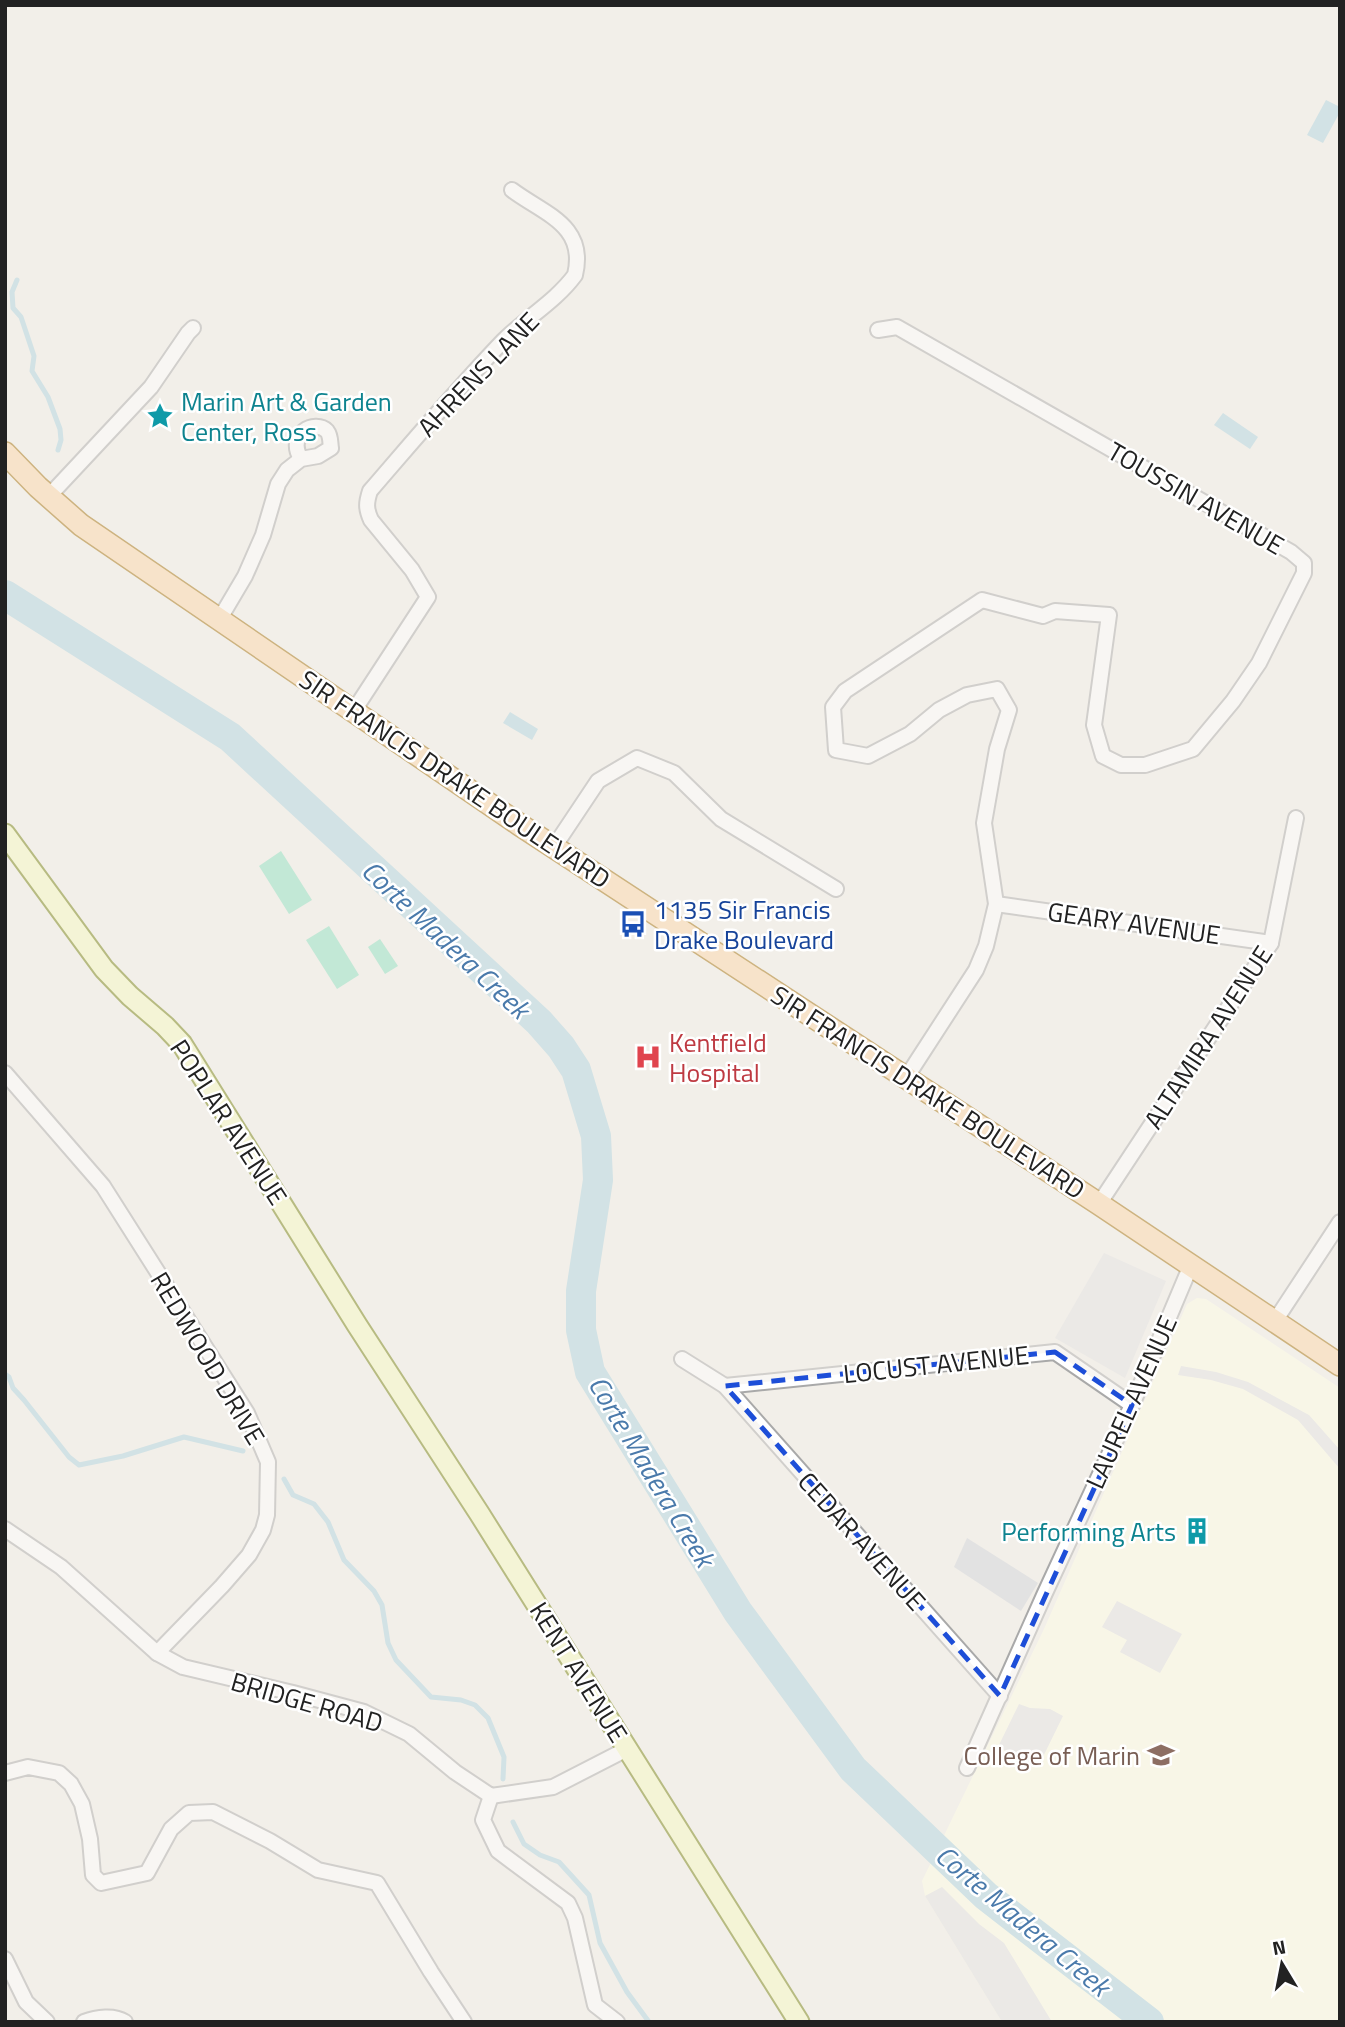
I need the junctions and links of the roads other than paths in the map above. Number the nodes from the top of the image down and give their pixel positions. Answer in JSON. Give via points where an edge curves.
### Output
{"nodes":[{"id":1,"x":512,"y":190,"type":"dead end"},
{"id":2,"x":193,"y":328,"type":"dead end"},
{"id":3,"x":878,"y":330,"type":"dead end"},
{"id":4,"x":5,"y":453,"type":"edge"},
{"id":5,"x":301,"y":459,"type":"dead end"},
{"id":6,"x":48,"y":496,"type":"junction"},
{"id":7,"x":219,"y":620,"type":"junction"},
{"id":8,"x":353,"y":712,"type":"junction"},
{"id":9,"x":1296,"y":818,"type":"dead end"},
{"id":10,"x":5,"y":834,"type":"edge"},
{"id":11,"x":554,"y":847,"type":"junction"},
{"id":12,"x":836,"y":889,"type":"dead end"},
{"id":13,"x":996,"y":904,"type":"junction"},
{"id":14,"x":1271,"y":943,"type":"junction"},
{"id":15,"x":5,"y":1073,"type":"edge"},
{"id":16,"x":906,"y":1078,"type":"junction"},
{"id":17,"x":1099,"y":1204,"type":"junction"},
{"id":18,"x":1340,"y":1222,"type":"edge"},
{"id":19,"x":1191,"y":1265,"type":"junction"},
{"id":20,"x":1275,"y":1321,"type":"junction"},
{"id":21,"x":357,"y":1325,"type":"joint"},
{"id":22,"x":682,"y":1359,"type":"dead end"},
{"id":23,"x":1340,"y":1365,"type":"edge"},
{"id":24,"x":725,"y":1386,"type":"junction"},
{"id":25,"x":1132,"y":1405,"type":"junction"},
{"id":26,"x":5,"y":1529,"type":"edge"},
{"id":27,"x":157,"y":1653,"type":"junction"},
{"id":28,"x":1000,"y":1696,"type":"junction"},
{"id":29,"x":627,"y":1749,"type":"junction"},
{"id":30,"x":967,"y":1768,"type":"dead end"},
{"id":31,"x":5,"y":1773,"type":"edge"},
{"id":32,"x":491,"y":1796,"type":"junction"},
{"id":33,"x":5,"y":1959,"type":"edge"},
{"id":34,"x":47,"y":2022,"type":"edge"},
{"id":35,"x":84,"y":2022,"type":"edge"},
{"id":36,"x":125,"y":2022,"type":"edge"},
{"id":37,"x":464,"y":2022,"type":"edge"},
{"id":38,"x":617,"y":2022,"type":"edge"},
{"id":39,"x":799,"y":2022,"type":"edge"}],
"edges":[{"from":1,"to":8,"type":"street","name":"AHRENS LANE","via":[[567,228],[577,252],[575,275],[464,382],[370,491],[366,502],[371,520],[428,597]]},
{"from":2,"to":6,"type":"street","via":[[151,387]]},
{"from":3,"to":13,"type":"street","name":"TOUSSIN AVENUE","via":[[897,327],[1304,563],[1304,573],[1259,663],[1233,701],[1193,749],[1144,765],[1121,765],[1103,756],[1094,725],[1108,615],[1055,611],[1043,616],[982,600],[845,691],[833,707],[836,751],[868,756],[967,695],[997,690],[1009,710],[984,822]]},
{"from":4,"to":6,"type":"main road","name":"SIR FRANCIS DRAKE BOULEVARD"},
{"from":5,"to":7,"type":"street","via":[[278,484],[263,535]]},
{"from":6,"to":7,"type":"main road","name":"SIR FRANCIS DRAKE BOULEVARD","via":[[81,525]]},
{"from":7,"to":8,"type":"main road","name":"SIR FRANCIS DRAKE BOULEVARD"},
{"from":8,"to":11,"type":"main road","name":"SIR FRANCIS DRAKE BOULEVARD"},
{"from":9,"to":14,"type":"street","name":"ALTAMIRA AVENUE"},
{"from":10,"to":21,"type":"street","name":"POPLAR AVENUE","via":[[104,969],[182,1044]]},
{"from":11,"to":12,"type":"street","via":[[598,781],[637,758],[674,773],[721,819]]},
{"from":11,"to":16,"type":"main road","name":"SIR FRANCIS DRAKE BOULEVARD"},
{"from":13,"to":14,"type":"street","name":"GEARY AVENUE"},
{"from":13,"to":16,"type":"street","name":"TOUSSIN AVENUE","via":[[976,970]]},
{"from":14,"to":17,"type":"street","name":"ALTAMIRA AVENUE"},
{"from":15,"to":27,"type":"street","name":"REDWOOD DRIVE","via":[[103,1186],[247,1413],[268,1462],[267,1516],[249,1555]]},
{"from":16,"to":17,"type":"main road","name":"SIR FRANCIS DRAKE BOULEVARD"},
{"from":17,"to":19,"type":"main road","name":"SIR FRANCIS DRAKE BOULEVARD"},
{"from":18,"to":20,"type":"street"},
{"from":19,"to":20,"type":"main road","name":"SIR FRANCIS DRAKE BOULEVARD"},
{"from":19,"to":25,"type":"street","name":"LAUREL AVENUE"},
{"from":20,"to":23,"type":"main road","name":"SIR FRANCIS DRAKE BOULEVARD"},
{"from":21,"to":29,"type":"street","name":"KENT AVENUE"},
{"from":22,"to":24,"type":"street","name":"CEDAR AVENUE"},
{"from":24,"to":25,"type":"street","name":"LOCUST AVENUE","via":[[1055,1352]]},
{"from":24,"to":28,"type":"street","name":"CEDAR AVENUE"},
{"from":25,"to":28,"type":"street","name":"LAUREL AVENUE"},
{"from":26,"to":27,"type":"street","name":"BRIDGE ROAD","via":[[61,1567]]},
{"from":27,"to":32,"type":"street","name":"BRIDGE ROAD","via":[[183,1667],[364,1712],[409,1734]]},
{"from":28,"to":30,"type":"street","name":"LAUREL AVENUE"},
{"from":29,"to":32,"type":"street","via":[[554,1787]]},
{"from":29,"to":39,"type":"street","name":"KENT AVENUE"},
{"from":31,"to":37,"type":"street","via":[[28,1767],[59,1773],[71,1784],[82,1804],[93,1875],[101,1883],[146,1873],[171,1829],[189,1813],[213,1812],[318,1870],[377,1883]]},
{"from":32,"to":38,"type":"street","via":[[483,1820],[487,1833],[498,1851],[568,1903],[595,2005]]},
{"from":33,"to":34,"type":"street","via":[[26,2002]]},
{"from":35,"to":36,"type":"street","via":[[118,2017]]}]}
